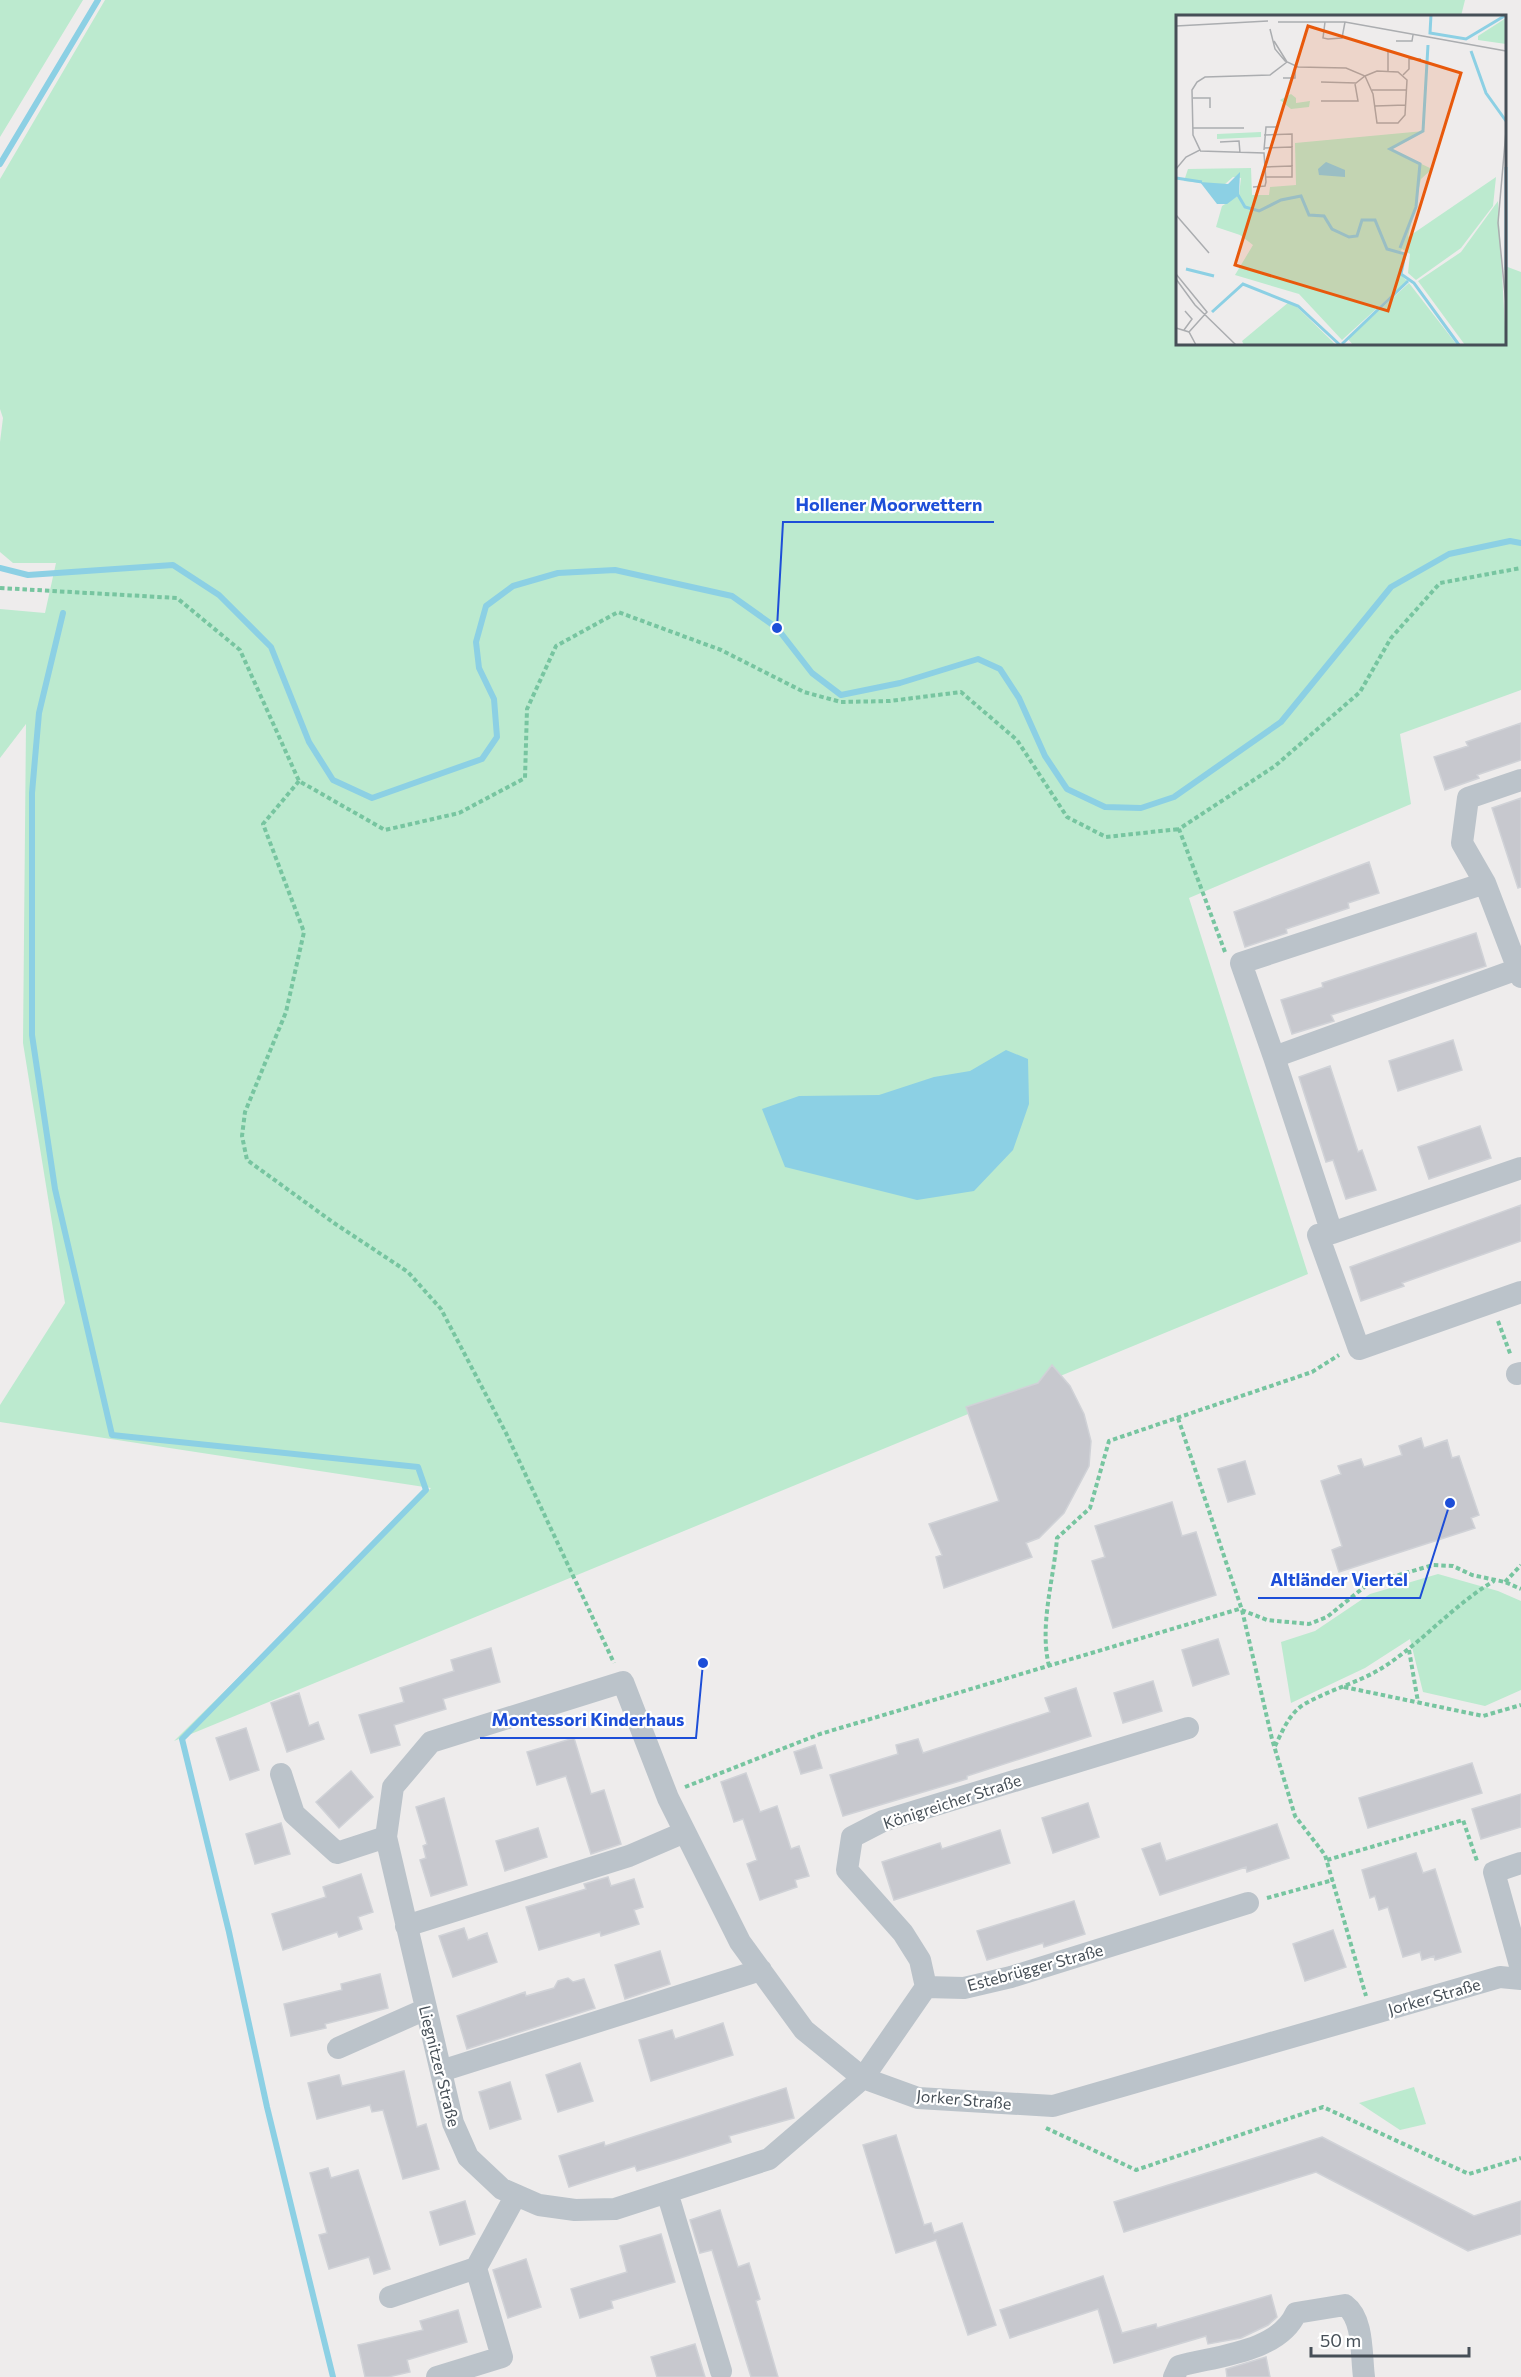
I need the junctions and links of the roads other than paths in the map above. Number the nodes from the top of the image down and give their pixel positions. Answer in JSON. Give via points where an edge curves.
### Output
{"nodes":[{"id":1,"x":1521,"y":780,"type":"edge"},
{"id":2,"x":1485,"y":883,"type":"junction"},
{"id":3,"x":1519,"y":973,"type":"edge"},
{"id":4,"x":1274,"y":1057,"type":"junction"},
{"id":5,"x":1521,"y":1168,"type":"edge"},
{"id":6,"x":1332,"y":1233,"type":"junction"},
{"id":7,"x":1521,"y":1292,"type":"edge"},
{"id":8,"x":622,"y":1682,"type":"joint"},
{"id":9,"x":1188,"y":1728,"type":"dead end"},
{"id":10,"x":281,"y":1774,"type":"dead end"},
{"id":11,"x":685,"y":1832,"type":"junction"},
{"id":12,"x":386,"y":1838,"type":"junction"},
{"id":13,"x":1521,"y":1863,"type":"edge"},
{"id":14,"x":1248,"y":1903,"type":"road end"},
{"id":15,"x":406,"y":1926,"type":"junction"},
{"id":16,"x":1521,"y":1969,"type":"edge"},
{"id":17,"x":760,"y":1970,"type":"junction"},
{"id":18,"x":1521,"y":1979,"type":"edge"},
{"id":19,"x":926,"y":1987,"type":"junction"},
{"id":20,"x":426,"y":2009,"type":"junction"},
{"id":21,"x":338,"y":2048,"type":"dead end"},
{"id":22,"x":441,"y":2071,"type":"junction"},
{"id":23,"x":863,"y":2078,"type":"junction"},
{"id":24,"x":667,"y":2192,"type":"junction"},
{"id":25,"x":516,"y":2195,"type":"junction"},
{"id":26,"x":476,"y":2268,"type":"junction"},
{"id":27,"x":390,"y":2297,"type":"dead end"},
{"id":28,"x":721,"y":2371,"type":"dead end"},
{"id":29,"x":437,"y":2377,"type":"edge"},
{"id":30,"x":1174,"y":2377,"type":"edge"},
{"id":31,"x":1364,"y":2377,"type":"edge"}],
"edges":[{"from":1,"to":2,"type":"street","via":[[1467,798],[1462,843]]},
{"from":2,"to":3,"type":"street"},
{"from":2,"to":4,"type":"street","via":[[1241,963]]},
{"from":3,"to":4,"type":"street"},
{"from":4,"to":6,"type":"street"},
{"from":5,"to":6,"type":"street"},
{"from":6,"to":7,"type":"street","via":[[1318,1235],[1359,1348]]},
{"from":8,"to":11,"type":"street","name":"Jorker Straße"},
{"from":8,"to":12,"type":"street","name":"Liegnitzer Straße","via":[[431,1742],[393,1787]]},
{"from":9,"to":19,"type":"street","name":"Königreicher Straße","via":[[883,1821],[852,1837],[847,1870],[903,1933],[920,1960]]},
{"from":10,"to":12,"type":"street","via":[[294,1814],[337,1853]]},
{"from":11,"to":15,"type":"street","via":[[629,1856]]},
{"from":11,"to":17,"type":"street","name":"Jorker Straße","via":[[740,1942]]},
{"from":12,"to":15,"type":"street","name":"Liegnitzer Straße"},
{"from":13,"to":16,"type":"street","via":[[1494,1872]]},
{"from":14,"to":19,"type":"street","name":"Estebrügger Straße","via":[[1011,1977],[964,1988]]},
{"from":15,"to":20,"type":"street","name":"Liegnitzer Straße"},
{"from":17,"to":22,"type":"street"},
{"from":17,"to":23,"type":"street","name":"Jorker Straße","via":[[804,2030]]},
{"from":18,"to":23,"type":"street","name":"Jorker Straße","via":[[1500,1977],[1053,2106],[918,2098]]},
{"from":19,"to":23,"type":"street"},
{"from":20,"to":21,"type":"street"},
{"from":20,"to":22,"type":"street","name":"Liegnitzer Straße"},
{"from":22,"to":25,"type":"street","name":"Liegnitzer Straße","via":[[453,2123],[468,2157],[502,2189]]},
{"from":23,"to":24,"type":"street","name":"Liegnitzer Straße","via":[[769,2159]]},
{"from":24,"to":25,"type":"street","name":"Liegnitzer Straße","via":[[615,2209],[575,2210],[539,2205]]},
{"from":24,"to":28,"type":"street"},
{"from":25,"to":26,"type":"street"},
{"from":26,"to":27,"type":"street"},
{"from":26,"to":29,"type":"street","via":[[502,2357]]},
{"from":30,"to":31,"type":"street","via":[[1179,2366],[1256,2346],[1283,2332],[1296,2313],[1345,2305],[1353,2311],[1357,2322]]}]}
